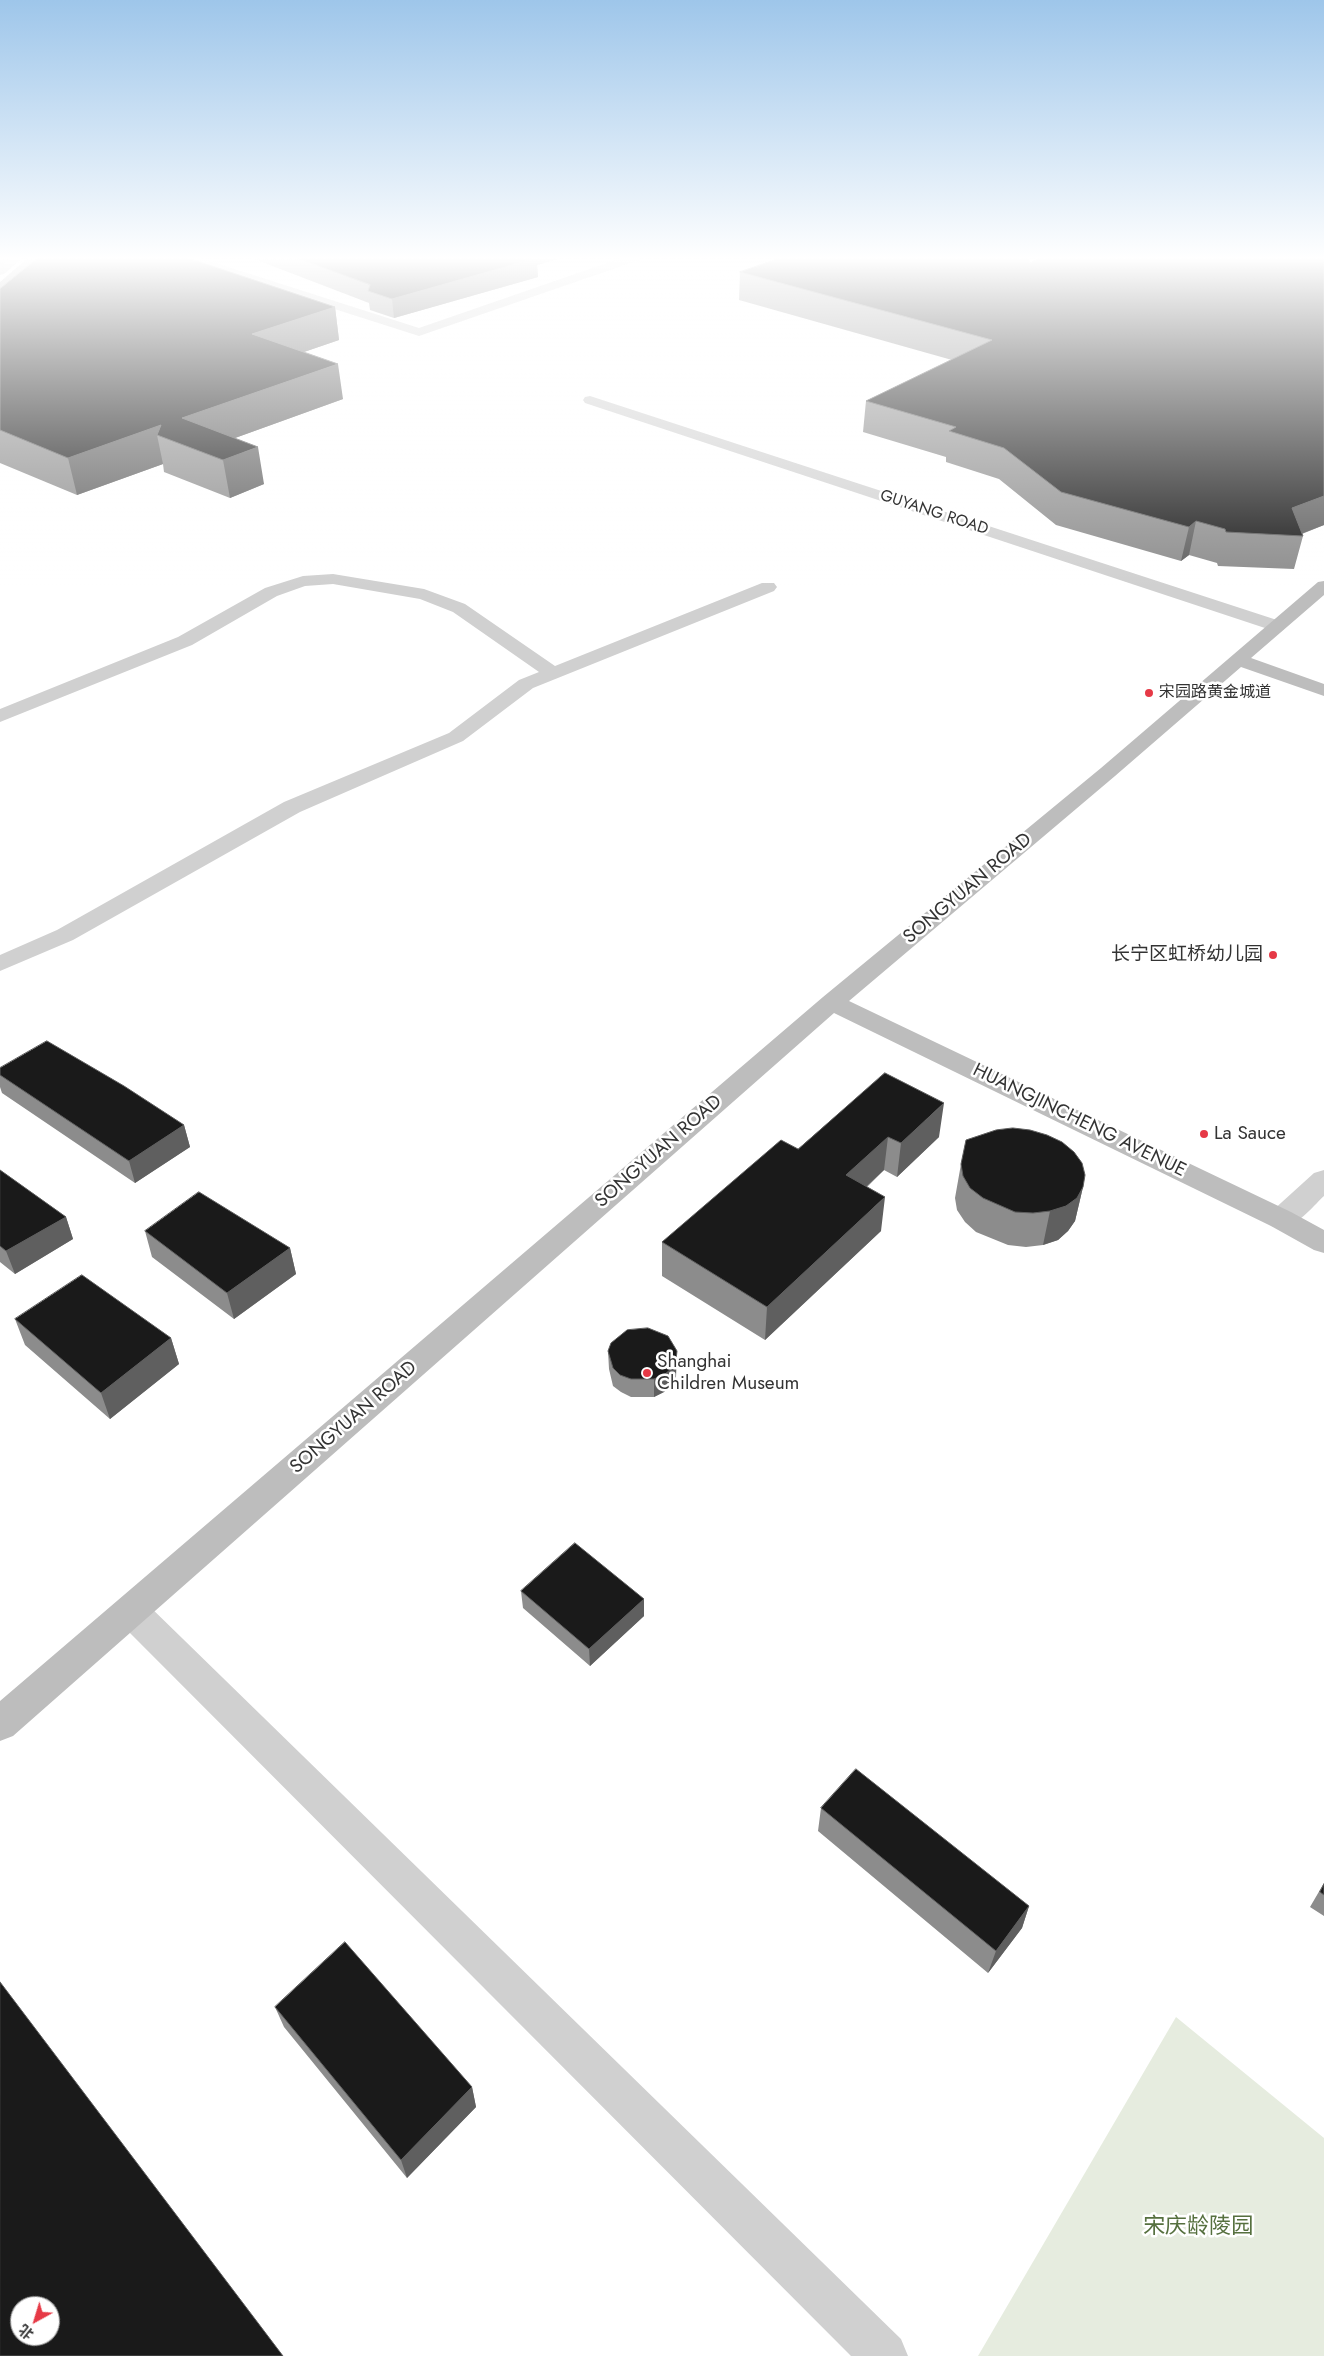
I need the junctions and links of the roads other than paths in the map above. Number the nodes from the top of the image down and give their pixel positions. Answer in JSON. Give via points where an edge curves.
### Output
{"nodes":[{"id":1,"x":590,"y":400,"type":"dead end"},
{"id":2,"x":1324,"y":586,"type":"edge"},
{"id":3,"x":768,"y":587,"type":"dead end"},
{"id":4,"x":1278,"y":626,"type":"junction"},
{"id":5,"x":1238,"y":660,"type":"junction"},
{"id":6,"x":553,"y":673,"type":"junction"},
{"id":7,"x":1324,"y":690,"type":"edge"},
{"id":8,"x":0,"y":716,"type":"edge"},
{"id":9,"x":0,"y":964,"type":"edge"},
{"id":10,"x":832,"y":1002,"type":"junction"},
{"id":11,"x":1324,"y":1180,"type":"edge"},
{"id":12,"x":1281,"y":1219,"type":"junction"},
{"id":13,"x":1324,"y":1243,"type":"edge"},
{"id":14,"x":131,"y":1611,"type":"junction"},
{"id":15,"x":0,"y":1724,"type":"edge"},
{"id":16,"x":884,"y":2356,"type":"edge"}],
"edges":[{"from":1,"to":4,"type":"street","name":"GUYANG ROAD"},
{"from":2,"to":4,"type":"main road","name":"SONGYUAN ROAD"},
{"from":3,"to":6,"type":"street"},
{"from":4,"to":5,"type":"main road","name":"SONGYUAN ROAD"},
{"from":5,"to":7,"type":"main road"},
{"from":5,"to":10,"type":"main road","name":"SONGYUAN ROAD"},
{"from":6,"to":8,"type":"street","via":[[459,608],[424,594],[333,579],[303,581],[271,592],[185,641]]},
{"from":6,"to":9,"type":"street","via":[[526,684],[456,737],[292,806],[65,935]]},
{"from":10,"to":12,"type":"main road","name":"HUANGJINCHENG AVENUE"},
{"from":10,"to":14,"type":"main road","name":"SONGYUAN ROAD"},
{"from":11,"to":12,"type":"street"},
{"from":12,"to":13,"type":"main road","name":"HUANGJINCHENG AVENUE"},
{"from":14,"to":15,"type":"main road","name":"SONGYUAN ROAD"},
{"from":14,"to":16,"type":"street"}]}
